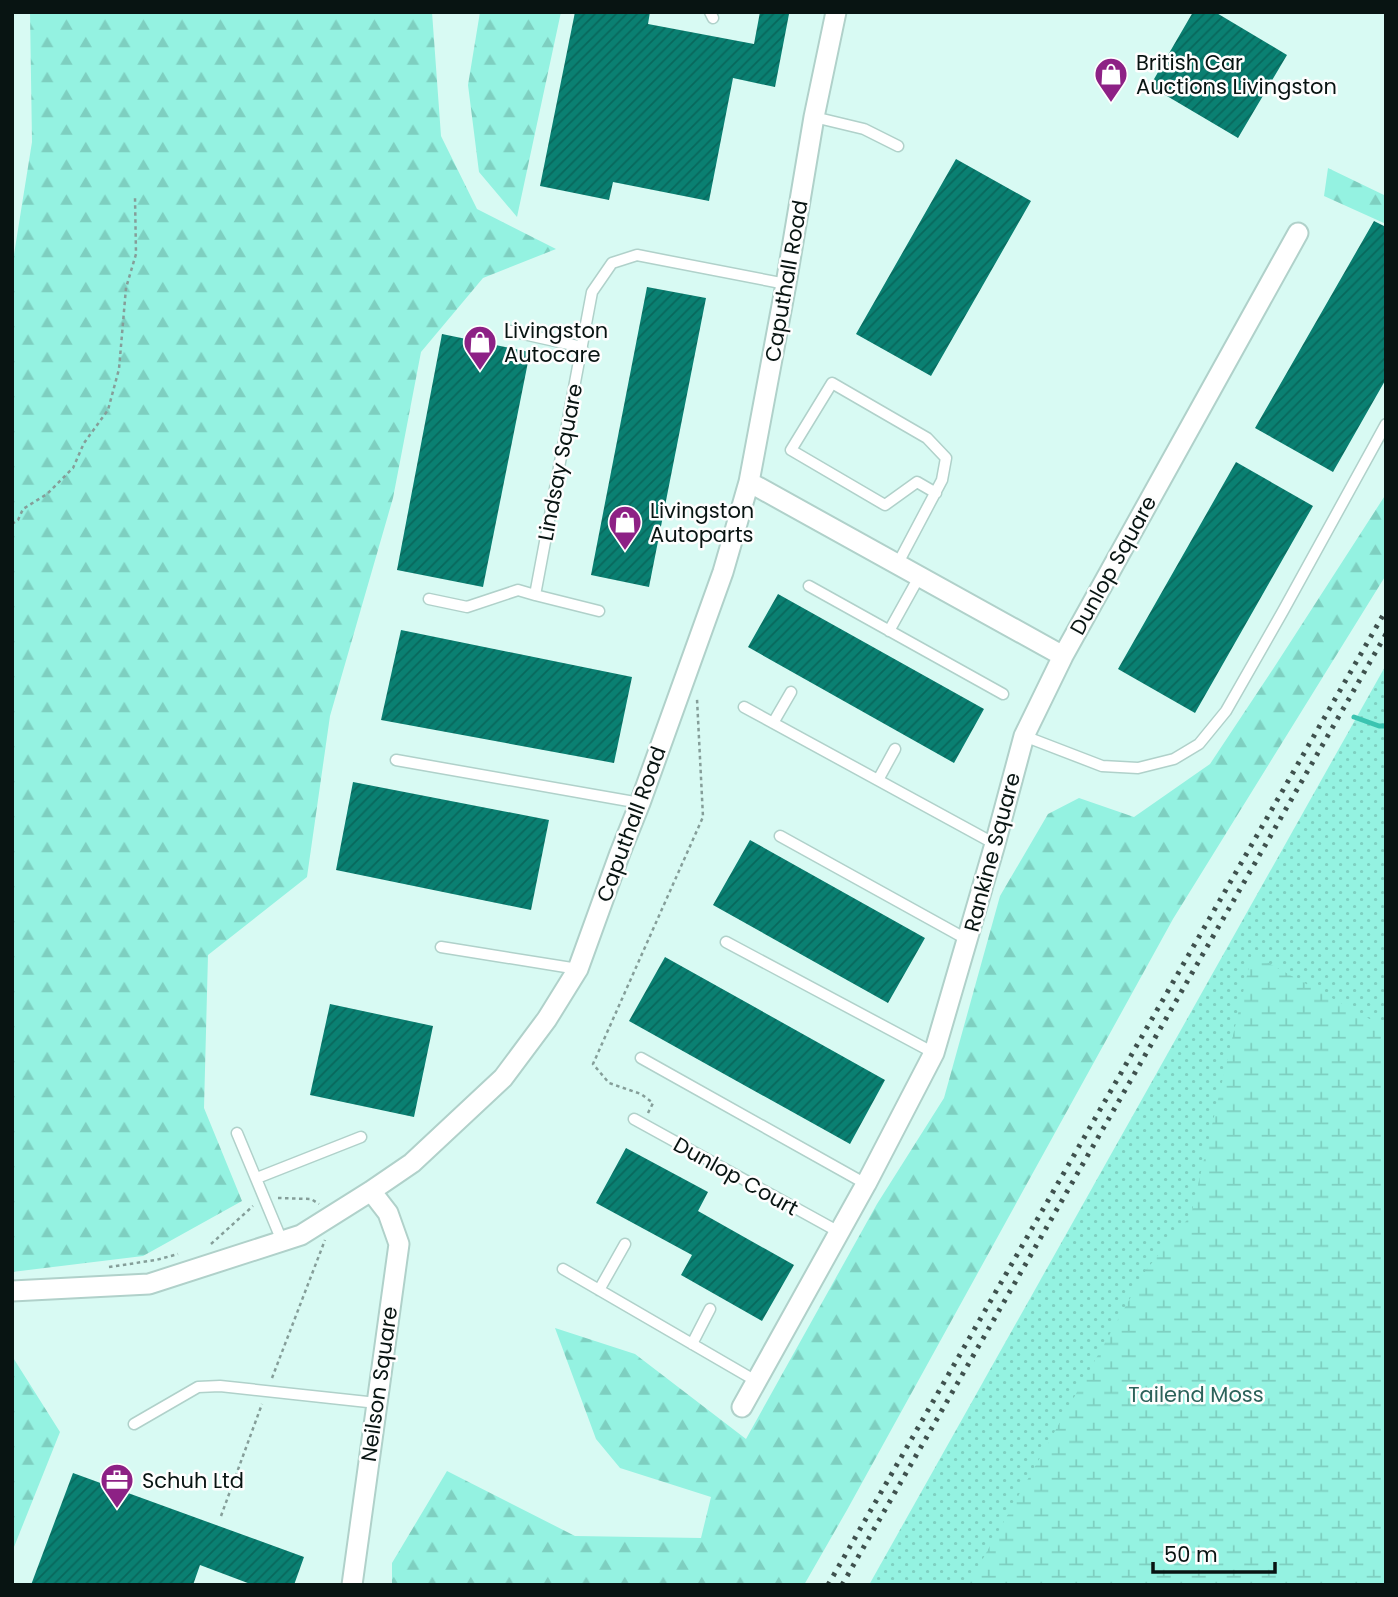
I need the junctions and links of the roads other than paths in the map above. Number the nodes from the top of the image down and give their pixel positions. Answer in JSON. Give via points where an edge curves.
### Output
{"nodes":[{"id":1,"x":836,"y":12,"type":"edge"},
{"id":2,"x":814,"y":117,"type":"junction"},
{"id":3,"x":898,"y":146,"type":"dead end"},
{"id":4,"x":1298,"y":233,"type":"dead end"},
{"id":5,"x":786,"y":284,"type":"junction"},
{"id":6,"x":510,"y":331,"type":"dead end"},
{"id":7,"x":582,"y":346,"type":"junction"},
{"id":8,"x":1386,"y":424,"type":"edge"},
{"id":9,"x":749,"y":482,"type":"junction"},
{"id":10,"x":936,"y":493,"type":"junction"},
{"id":11,"x":897,"y":565,"type":"junction"},
{"id":12,"x":919,"y":577,"type":"junction"},
{"id":13,"x":809,"y":586,"type":"dead end"},
{"id":14,"x":535,"y":594,"type":"junction"},
{"id":15,"x":429,"y":599,"type":"dead end"},
{"id":16,"x":599,"y":611,"type":"dead end"},
{"id":17,"x":889,"y":631,"type":"junction"},
{"id":18,"x":1063,"y":656,"type":"junction"},
{"id":19,"x":791,"y":692,"type":"dead end"},
{"id":20,"x":1003,"y":694,"type":"dead end"},
{"id":21,"x":744,"y":708,"type":"dead end"},
{"id":22,"x":773,"y":723,"type":"junction"},
{"id":23,"x":1024,"y":736,"type":"junction"},
{"id":24,"x":895,"y":749,"type":"dead end"},
{"id":25,"x":396,"y":760,"type":"dead end"},
{"id":26,"x":878,"y":780,"type":"junction"},
{"id":27,"x":640,"y":803,"type":"junction"},
{"id":28,"x":780,"y":836,"type":"dead end"},
{"id":29,"x":995,"y":844,"type":"junction"},
{"id":30,"x":968,"y":940,"type":"junction"},
{"id":31,"x":726,"y":942,"type":"dead end"},
{"id":32,"x":441,"y":947,"type":"dead end"},
{"id":33,"x":578,"y":969,"type":"junction"},
{"id":34,"x":934,"y":1053,"type":"junction"},
{"id":35,"x":641,"y":1058,"type":"dead end"},
{"id":36,"x":639,"y":1122,"type":"road end"},
{"id":37,"x":237,"y":1133,"type":"dead end"},
{"id":38,"x":361,"y":1137,"type":"dead end"},
{"id":39,"x":257,"y":1178,"type":"junction"},
{"id":40,"x":866,"y":1184,"type":"junction"},
{"id":41,"x":371,"y":1191,"type":"junction"},
{"id":42,"x":839,"y":1232,"type":"junction"},
{"id":43,"x":282,"y":1241,"type":"junction"},
{"id":44,"x":625,"y":1244,"type":"dead end"},
{"id":45,"x":562,"y":1269,"type":"dead end"},
{"id":46,"x":599,"y":1290,"type":"junction"},
{"id":47,"x":12,"y":1292,"type":"edge"},
{"id":48,"x":710,"y":1309,"type":"dead end"},
{"id":49,"x":692,"y":1344,"type":"junction"},
{"id":50,"x":756,"y":1381,"type":"junction"},
{"id":51,"x":377,"y":1402,"type":"junction"},
{"id":52,"x":742,"y":1407,"type":"dead end"},
{"id":53,"x":134,"y":1424,"type":"dead end"},
{"id":54,"x":352,"y":1585,"type":"edge"}],
"edges":[{"from":1,"to":2,"type":"street","name":"Caputhall Road"},
{"from":2,"to":3,"type":"lane","via":[[864,129]]},
{"from":2,"to":5,"type":"street","name":"Caputhall Road"},
{"from":4,"to":18,"type":"street","name":"Dunlop Square"},
{"from":5,"to":7,"type":"lane","name":"Lindsay Square","via":[[637,255],[612,263],[592,292]]},
{"from":5,"to":9,"type":"street","name":"Caputhall Road"},
{"from":6,"to":7,"type":"lane"},
{"from":7,"to":14,"type":"lane","name":"Lindsay Square"},
{"from":8,"to":23,"type":"lane","via":[[1226,711],[1199,744],[1174,759],[1138,768],[1102,766]]},
{"from":9,"to":11,"type":"street","name":"Dunlop Square"},
{"from":9,"to":27,"type":"street","name":"Caputhall Road","via":[[723,572]]},
{"from":10,"to":10,"type":"lane","via":[[917,482],[885,505],[791,450],[832,383],[927,438],[946,458]]},
{"from":10,"to":11,"type":"lane"},
{"from":11,"to":12,"type":"street","name":"Dunlop Square"},
{"from":12,"to":17,"type":"lane"},
{"from":12,"to":18,"type":"street","name":"Dunlop Square"},
{"from":13,"to":17,"type":"lane"},
{"from":14,"to":15,"type":"lane","via":[[518,590],[467,607]]},
{"from":14,"to":16,"type":"lane"},
{"from":17,"to":20,"type":"lane"},
{"from":18,"to":23,"type":"street","name":"Rankine Square"},
{"from":19,"to":22,"type":"lane"},
{"from":21,"to":22,"type":"lane"},
{"from":22,"to":26,"type":"lane"},
{"from":23,"to":29,"type":"street","name":"Rankine Square"},
{"from":24,"to":26,"type":"lane"},
{"from":25,"to":27,"type":"lane"},
{"from":26,"to":29,"type":"lane"},
{"from":27,"to":33,"type":"street","name":"Caputhall Road"},
{"from":28,"to":30,"type":"lane"},
{"from":29,"to":30,"type":"street","name":"Rankine Square"},
{"from":30,"to":34,"type":"street","name":"Rankine Square"},
{"from":31,"to":34,"type":"lane"},
{"from":32,"to":33,"type":"lane"},
{"from":33,"to":41,"type":"street","name":"Caputhall Road","via":[[503,1078],[412,1163]]},
{"from":34,"to":40,"type":"street","name":"Rankine Square"},
{"from":35,"to":40,"type":"lane"},
{"from":36,"to":42,"type":"lane","name":"Dunlop Court"},
{"from":37,"to":39,"type":"lane"},
{"from":38,"to":39,"type":"lane"},
{"from":39,"to":43,"type":"lane"},
{"from":40,"to":42,"type":"street","name":"Rankine Square"},
{"from":41,"to":43,"type":"street","name":"Caputhall Road","via":[[302,1235]]},
{"from":41,"to":51,"type":"street","name":"Neilson Square","via":[[388,1213],[398,1244]]},
{"from":42,"to":50,"type":"street","name":"Rankine Square"},
{"from":43,"to":47,"type":"street","name":"Caputhall Road","via":[[149,1284]]},
{"from":44,"to":46,"type":"lane"},
{"from":45,"to":46,"type":"lane"},
{"from":46,"to":49,"type":"lane"},
{"from":48,"to":49,"type":"lane"},
{"from":49,"to":50,"type":"lane"},
{"from":50,"to":52,"type":"street","name":"Rankine Square"},
{"from":51,"to":53,"type":"lane","via":[[198,1387]]},
{"from":51,"to":54,"type":"street","name":"Neilson Square"}]}
